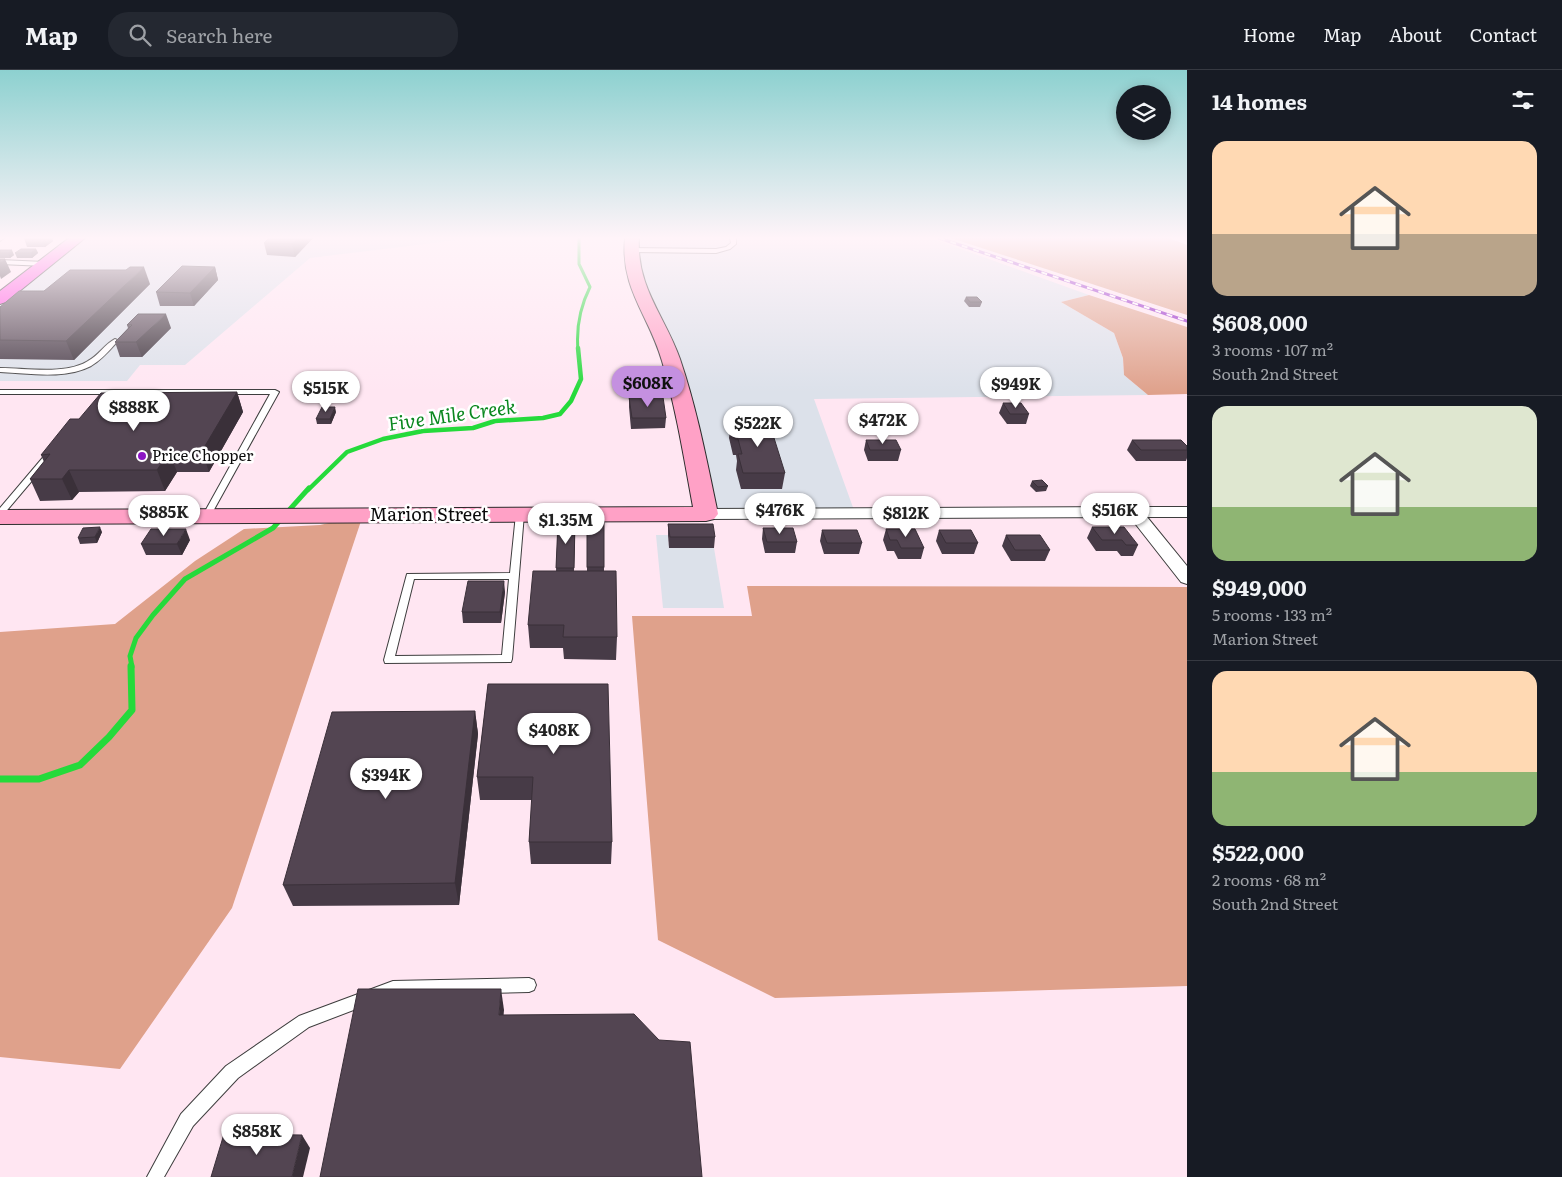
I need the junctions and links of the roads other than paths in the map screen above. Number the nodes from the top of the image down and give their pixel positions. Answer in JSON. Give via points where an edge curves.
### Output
{"nodes":[{"id":1,"x":12,"y":290,"type":"edge"},
{"id":2,"x":639,"y":290,"type":"edge"},
{"id":3,"x":0,"y":299,"type":"edge"},
{"id":4,"x":115,"y":341,"type":"edge"},
{"id":5,"x":0,"y":370,"type":"edge"},
{"id":6,"x":0,"y":392,"type":"edge"},
{"id":7,"x":104,"y":392,"type":"junction"},
{"id":8,"x":98,"y":399,"type":"edge"},
{"id":9,"x":55,"y":450,"type":"edge"},
{"id":10,"x":1134,"y":512,"type":"junction"},
{"id":11,"x":1187,"y":512,"type":"edge"},
{"id":12,"x":520,"y":514,"type":"junction"},
{"id":13,"x":706,"y":514,"type":"junction"},
{"id":14,"x":0,"y":515,"type":"edge"},
{"id":15,"x":208,"y":516,"type":"junction"},
{"id":16,"x":514,"y":576,"type":"junction"},
{"id":17,"x":1187,"y":578,"type":"edge"},
{"id":18,"x":529,"y":984,"type":"dead end"},
{"id":19,"x":155,"y":1177,"type":"edge"}],
"edges":[{"from":1,"to":3,"type":"highway"},
{"from":2,"to":13,"type":"street","via":[[670,358],[686,415]]},
{"from":4,"to":5,"type":"lane","via":[[84,366],[56,370]]},
{"from":6,"to":7,"type":"lane"},
{"from":7,"to":8,"type":"lane"},
{"from":7,"to":15,"type":"lane","via":[[275,392]]},
{"from":9,"to":14,"type":"lane"},
{"from":10,"to":11,"type":"street","name":"Marion Street"},
{"from":10,"to":13,"type":"street","name":"Marion Street"},
{"from":10,"to":17,"type":"street"},
{"from":12,"to":13,"type":"street","name":"Marion Street"},
{"from":12,"to":15,"type":"street","name":"Marion Street"},
{"from":12,"to":16,"type":"lane"},
{"from":14,"to":15,"type":"street","name":"Marion Street"},
{"from":16,"to":16,"type":"lane","via":[[506,658],[389,660],[410,576]]},
{"from":18,"to":19,"type":"lane","via":[[394,988],[304,1021],[232,1072],[188,1120]]}]}
